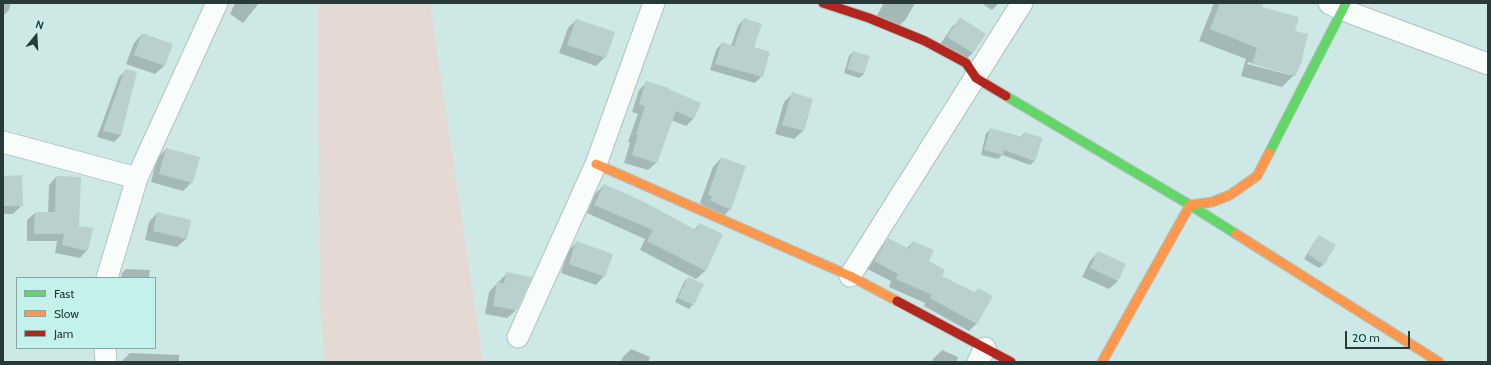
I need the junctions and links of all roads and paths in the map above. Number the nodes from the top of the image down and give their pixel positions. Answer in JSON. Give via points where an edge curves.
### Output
{"nodes":[{"id":1,"x":217,"y":3,"type":"edge"},
{"id":2,"x":654,"y":3,"type":"edge"},
{"id":3,"x":823,"y":3,"type":"edge"},
{"id":4,"x":1022,"y":3,"type":"edge"},
{"id":5,"x":1340,"y":5,"type":"edge"},
{"id":6,"x":1488,"y":64,"type":"edge"},
{"id":7,"x":976,"y":78,"type":"junction"},
{"id":8,"x":3,"y":142,"type":"edge"},
{"id":9,"x":596,"y":164,"type":"junction"},
{"id":10,"x":137,"y":178,"type":"junction"},
{"id":11,"x":1190,"y":205,"type":"junction"},
{"id":12,"x":850,"y":276,"type":"junction"},
{"id":13,"x":107,"y":277,"type":"edge"},
{"id":14,"x":518,"y":337,"type":"dead end"},
{"id":15,"x":105,"y":349,"type":"edge"},
{"id":16,"x":982,"y":355,"type":"edge"},
{"id":17,"x":1418,"y":356,"type":"edge"},
{"id":18,"x":106,"y":362,"type":"edge"},
{"id":19,"x":1010,"y":362,"type":"edge"},
{"id":20,"x":1102,"y":362,"type":"edge"},
{"id":21,"x":1439,"y":362,"type":"edge"}],
"edges":[{"from":1,"to":10,"type":"street"},
{"from":2,"to":9,"type":"street"},
{"from":3,"to":7,"type":"street","via":[[925,40],[966,63]]},
{"from":4,"to":7,"type":"street"},
{"from":5,"to":6,"type":"street"},
{"from":5,"to":11,"type":"street","via":[[1257,176],[1230,195],[1212,202]]},
{"from":7,"to":11,"type":"street"},
{"from":7,"to":12,"type":"street"},
{"from":8,"to":10,"type":"street"},
{"from":9,"to":12,"type":"street"},
{"from":9,"to":14,"type":"street"},
{"from":10,"to":13,"type":"street"},
{"from":11,"to":17,"type":"street"},
{"from":11,"to":20,"type":"street"},
{"from":12,"to":16,"type":"street"},
{"from":15,"to":18,"type":"street"},
{"from":16,"to":19,"type":"street"},
{"from":17,"to":21,"type":"street"}]}
